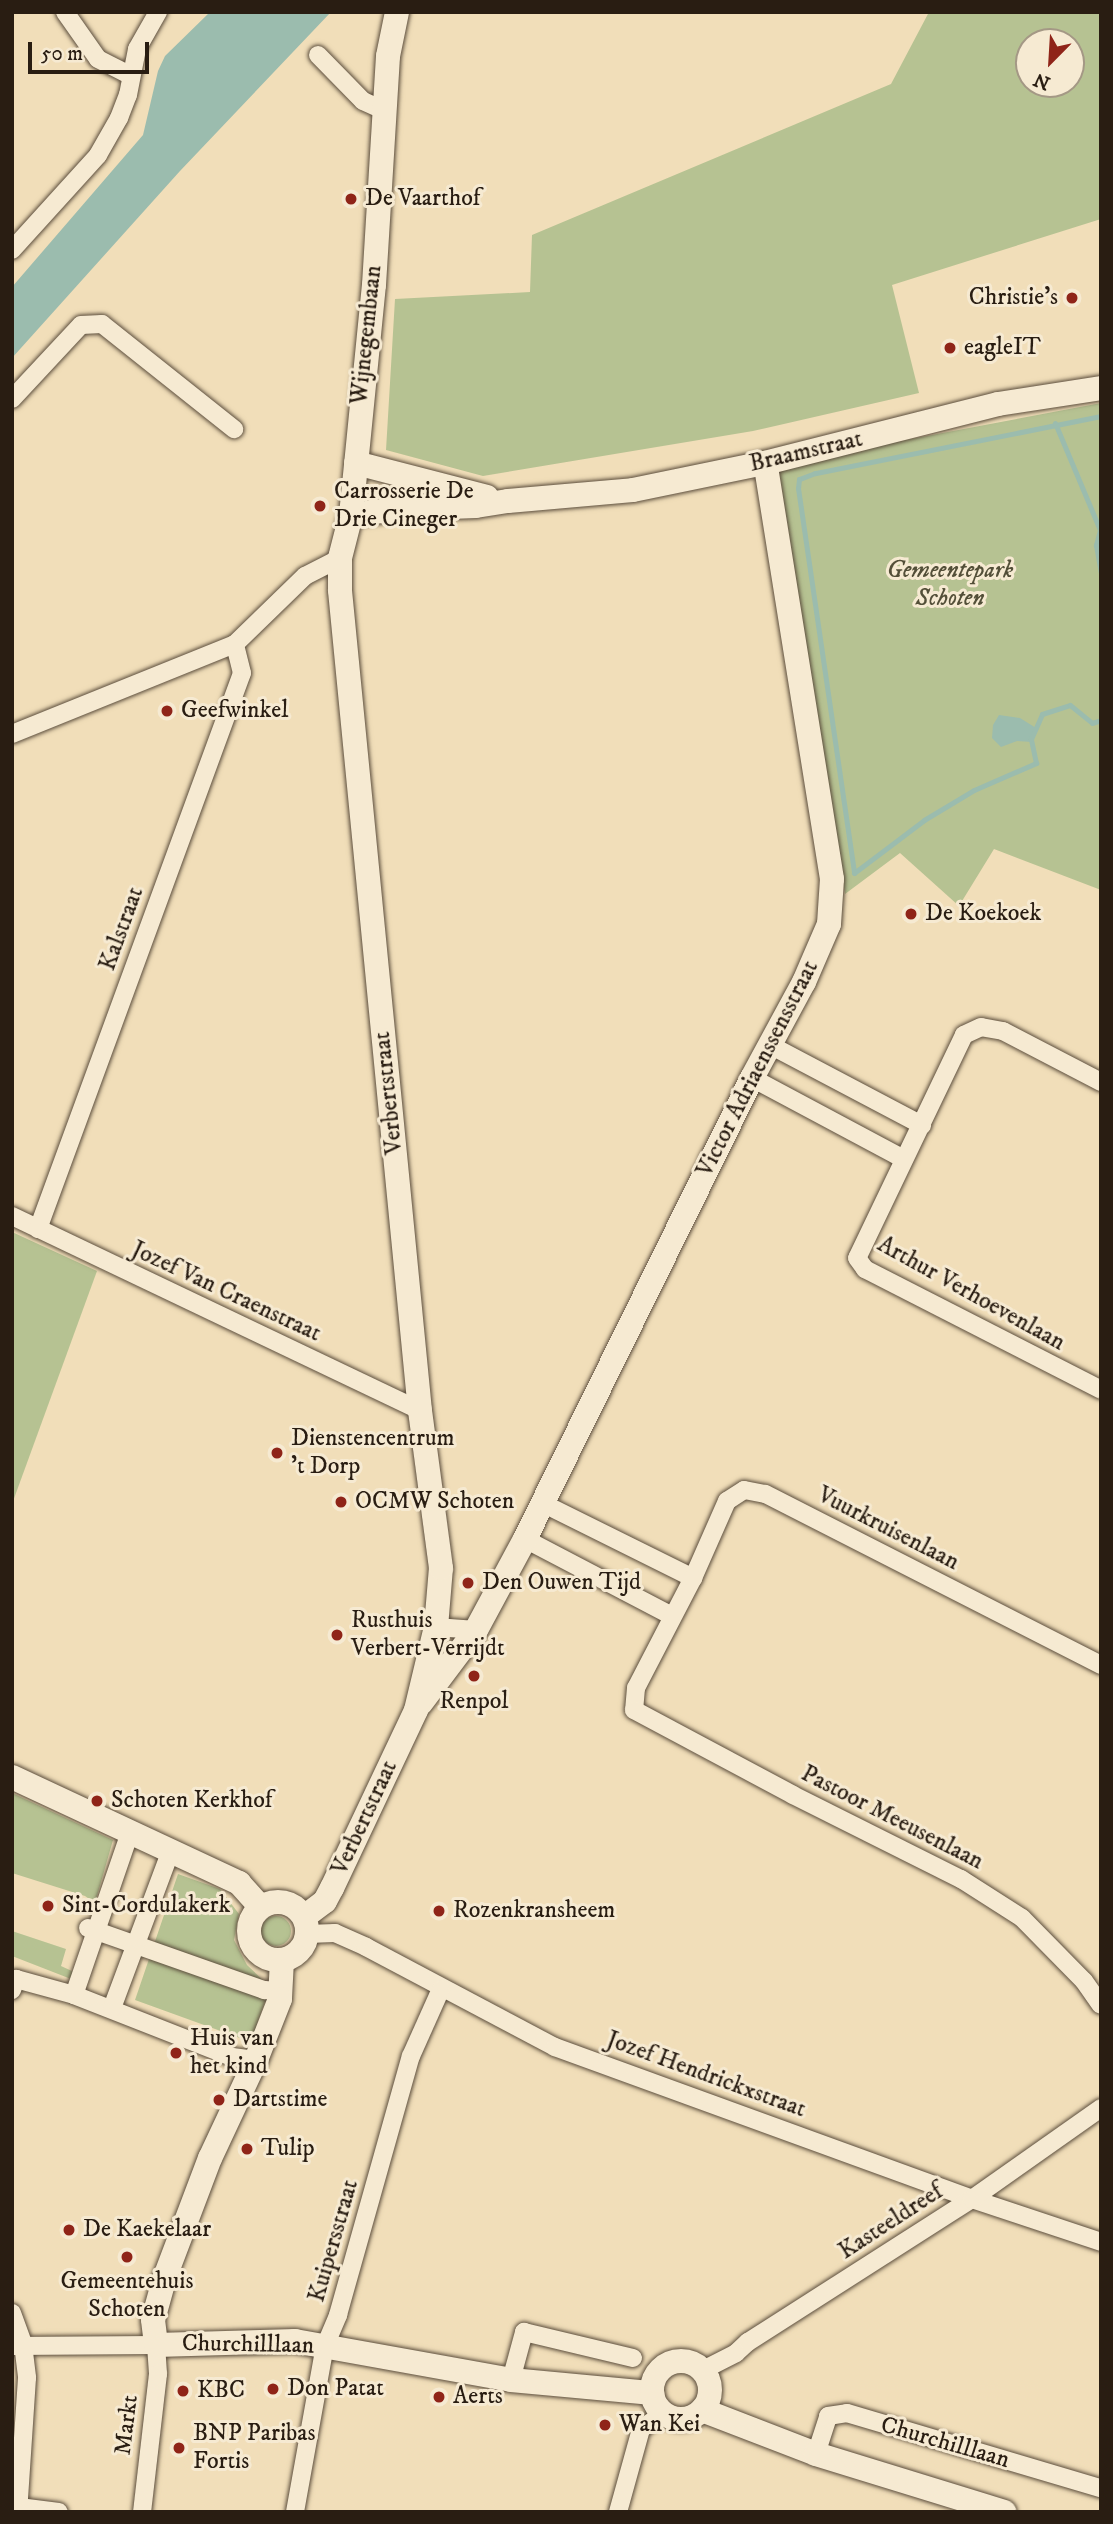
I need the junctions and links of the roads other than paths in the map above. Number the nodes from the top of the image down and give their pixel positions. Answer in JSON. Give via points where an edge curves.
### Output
{"nodes":[{"id":1,"x":65,"y":12,"type":"edge"},
{"id":2,"x":158,"y":12,"type":"edge"},
{"id":3,"x":397,"y":12,"type":"edge"},
{"id":4,"x":318,"y":55,"type":"dead end"},
{"id":5,"x":130,"y":75,"type":"junction"},
{"id":6,"x":383,"y":110,"type":"junction"},
{"id":7,"x":12,"y":250,"type":"edge"},
{"id":8,"x":1101,"y":388,"type":"edge"},
{"id":9,"x":12,"y":399,"type":"edge"},
{"id":10,"x":234,"y":429,"type":"dead end"},
{"id":11,"x":356,"y":463,"type":"junction"},
{"id":12,"x":765,"y":463,"type":"junction"},
{"id":13,"x":446,"y":498,"type":"junction"},
{"id":14,"x":351,"y":515,"type":"junction"},
{"id":15,"x":340,"y":558,"type":"junction"},
{"id":16,"x":236,"y":644,"type":"junction"},
{"id":17,"x":12,"y":734,"type":"edge"},
{"id":18,"x":770,"y":1045,"type":"junction"},
{"id":19,"x":752,"y":1078,"type":"junction"},
{"id":20,"x":1101,"y":1082,"type":"edge"},
{"id":21,"x":922,"y":1125,"type":"junction"},
{"id":22,"x":904,"y":1159,"type":"junction"},
{"id":23,"x":12,"y":1216,"type":"edge"},
{"id":24,"x":38,"y":1229,"type":"junction"},
{"id":25,"x":1101,"y":1390,"type":"edge"},
{"id":26,"x":420,"y":1412,"type":"junction"},
{"id":27,"x":542,"y":1503,"type":"junction"},
{"id":28,"x":525,"y":1539,"type":"junction"},
{"id":29,"x":693,"y":1578,"type":"junction"},
{"id":30,"x":673,"y":1616,"type":"junction"},
{"id":31,"x":436,"y":1627,"type":"junction"},
{"id":32,"x":476,"y":1630,"type":"junction"},
{"id":33,"x":1101,"y":1665,"type":"edge"},
{"id":34,"x":416,"y":1710,"type":"junction"},
{"id":35,"x":634,"y":1710,"type":"joint"},
{"id":36,"x":12,"y":1777,"type":"edge"},
{"id":37,"x":130,"y":1832,"type":"junction"},
{"id":38,"x":171,"y":1850,"type":"junction"},
{"id":39,"x":260,"y":1906,"type":"junction"},
{"id":40,"x":306,"y":1925,"type":"junction"},
{"id":41,"x":92,"y":1929,"type":"junction"},
{"id":42,"x":137,"y":1945,"type":"junction"},
{"id":43,"x":282,"y":1960,"type":"junction"},
{"id":44,"x":14,"y":1984,"type":"edge"},
{"id":45,"x":441,"y":1989,"type":"junction"},
{"id":46,"x":281,"y":1991,"type":"junction"},
{"id":47,"x":74,"y":1995,"type":"junction"},
{"id":48,"x":1101,"y":2005,"type":"edge"},
{"id":49,"x":111,"y":2008,"type":"junction"},
{"id":50,"x":256,"y":2060,"type":"junction"},
{"id":51,"x":1101,"y":2108,"type":"edge"},
{"id":52,"x":972,"y":2199,"type":"junction"},
{"id":53,"x":1101,"y":2242,"type":"edge"},
{"id":54,"x":12,"y":2313,"type":"edge"},
{"id":55,"x":18,"y":2345,"type":"edge"},
{"id":56,"x":156,"y":2345,"type":"junction"},
{"id":57,"x":325,"y":2346,"type":"junction"},
{"id":58,"x":633,"y":2358,"type":"dead end"},
{"id":59,"x":703,"y":2370,"type":"junction"},
{"id":60,"x":511,"y":2380,"type":"junction"},
{"id":61,"x":658,"y":2403,"type":"junction"},
{"id":62,"x":702,"y":2410,"type":"junction"},
{"id":63,"x":816,"y":2454,"type":"junction"},
{"id":64,"x":1101,"y":2488,"type":"edge"},
{"id":65,"x":19,"y":2510,"type":"edge"},
{"id":66,"x":59,"y":2512,"type":"edge"},
{"id":67,"x":142,"y":2512,"type":"edge"},
{"id":68,"x":295,"y":2512,"type":"edge"},
{"id":69,"x":618,"y":2512,"type":"edge"},
{"id":70,"x":1004,"y":2512,"type":"edge"}],
"edges":[{"from":1,"to":5,"type":"street","via":[[98,59]]},
{"from":2,"to":5,"type":"street","via":[[144,34]]},
{"from":3,"to":6,"type":"street","name":"Wijnegembaan"},
{"from":4,"to":6,"type":"street","via":[[363,101]]},
{"from":5,"to":7,"type":"street","via":[[119,118],[98,155]]},
{"from":6,"to":11,"type":"street","name":"Wijnegembaan","via":[[374,285]]},
{"from":8,"to":12,"type":"street","name":"Braamstraat","via":[[998,404]]},
{"from":9,"to":10,"type":"street","via":[[81,325],[102,324]]},
{"from":11,"to":13,"type":"street","name":"Braamstraat"},
{"from":11,"to":14,"type":"street","name":"Wijnegembaan"},
{"from":12,"to":13,"type":"street","name":"Braamstraat","via":[[634,490],[508,501]]},
{"from":12,"to":18,"type":"street","name":"Victor Adriaenssensstraat","via":[[832,880],[829,924]]},
{"from":13,"to":14,"type":"street","name":"Braamstraat"},
{"from":14,"to":15,"type":"street","name":"Wijnegembaan"},
{"from":15,"to":16,"type":"street","via":[[305,576]]},
{"from":15,"to":26,"type":"street","name":"Verbertstraat","via":[[341,615]]},
{"from":16,"to":17,"type":"street"},
{"from":16,"to":24,"type":"street","name":"Kalstraat","via":[[242,673]]},
{"from":18,"to":19,"type":"street","name":"Victor Adriaenssensstraat"},
{"from":18,"to":21,"type":"street"},
{"from":19,"to":22,"type":"street"},
{"from":19,"to":27,"type":"street","name":"Victor Adriaenssensstraat"},
{"from":20,"to":21,"type":"street","via":[[1003,1031],[981,1027],[964,1035]]},
{"from":21,"to":22,"type":"street"},
{"from":22,"to":25,"type":"street","name":"Arthur Verhoevenlaan","via":[[856,1258],[865,1269]]},
{"from":23,"to":24,"type":"street","name":"Jozef Van Craenstraat"},
{"from":24,"to":26,"type":"street","name":"Jozef Van Craenstraat"},
{"from":26,"to":31,"type":"street","name":"Verbertstraat","via":[[441,1568]]},
{"from":27,"to":28,"type":"street","name":"Victor Adriaenssensstraat"},
{"from":27,"to":29,"type":"street"},
{"from":28,"to":30,"type":"street"},
{"from":28,"to":32,"type":"street","name":"Victor Adriaenssensstraat"},
{"from":29,"to":30,"type":"street","name":"Vuurkruisenlaan"},
{"from":29,"to":33,"type":"street","name":"Vuurkruisenlaan","via":[[727,1502],[744,1490],[765,1494]]},
{"from":30,"to":35,"type":"street","name":"Vuurkruisenlaan","via":[[636,1688]]},
{"from":31,"to":32,"type":"street"},
{"from":31,"to":34,"type":"street","name":"Verbertstraat"},
{"from":32,"to":34,"type":"street","name":"Verbertstraat"},
{"from":34,"to":40,"type":"street","name":"Verbertstraat","via":[[332,1888]]},
{"from":35,"to":48,"type":"street","name":"Pastoor Meeusenlaan","via":[[961,1880],[1022,1918],[1084,1981]]},
{"from":36,"to":37,"type":"street"},
{"from":37,"to":38,"type":"street"},
{"from":37,"to":41,"type":"street"},
{"from":38,"to":39,"type":"street","via":[[239,1883]]},
{"from":38,"to":42,"type":"street"},
{"from":39,"to":40,"type":"street","via":[[290,1903]]},
{"from":39,"to":43,"type":"street","via":[[249,1922],[250,1941],[263,1956]]},
{"from":40,"to":43,"type":"street","name":"Verbertstraat","via":[[299,1951]]},
{"from":40,"to":45,"type":"street","name":"Jozef Hendrickxstraat","via":[[366,1947]]},
{"from":41,"to":42,"type":"street"},
{"from":41,"to":47,"type":"street"},
{"from":42,"to":46,"type":"street","via":[[264,1990]]},
{"from":42,"to":49,"type":"street"},
{"from":43,"to":46,"type":"street"},
{"from":44,"to":47,"type":"street"},
{"from":45,"to":52,"type":"street","name":"Jozef Hendrickxstraat","via":[[555,2047]]},
{"from":45,"to":57,"type":"street","name":"Kuipersstraat","via":[[411,2056],[338,2315]]},
{"from":46,"to":50,"type":"street"},
{"from":47,"to":49,"type":"street"},
{"from":49,"to":50,"type":"street","via":[[232,2057]]},
{"from":50,"to":56,"type":"street","via":[[210,2158],[164,2280],[153,2320]]},
{"from":51,"to":52,"type":"street","name":"Kasteeldreef"},
{"from":52,"to":53,"type":"street","name":"Jozef Hendrickxstraat"},
{"from":52,"to":59,"type":"street","name":"Kasteeldreef"},
{"from":54,"to":55,"type":"street"},
{"from":55,"to":56,"type":"street","name":"Churchilllaan"},
{"from":55,"to":65,"type":"street","via":[[27,2378]]},
{"from":56,"to":57,"type":"street","name":"Churchilllaan","via":[[295,2341]]},
{"from":56,"to":67,"type":"street","name":"Markt","via":[[158,2374]]},
{"from":57,"to":60,"type":"street","name":"Churchilllaan"},
{"from":57,"to":68,"type":"street","name":"Kuipersstraat"},
{"from":58,"to":60,"type":"street","via":[[524,2332]]},
{"from":59,"to":61,"type":"street","via":[[685,2360],[674,2361],[657,2373]]},
{"from":59,"to":62,"type":"street","via":[[710,2395]]},
{"from":60,"to":61,"type":"street","name":"Churchilllaan"},
{"from":61,"to":62,"type":"street","via":[[683,2418]]},
{"from":61,"to":69,"type":"street","via":[[641,2429]]},
{"from":62,"to":63,"type":"street","name":"Churchilllaan"},
{"from":63,"to":64,"type":"street","name":"Churchilllaan","via":[[828,2416],[847,2413]]},
{"from":63,"to":70,"type":"street","name":"Churchilllaan"},
{"from":65,"to":66,"type":"street"}]}
